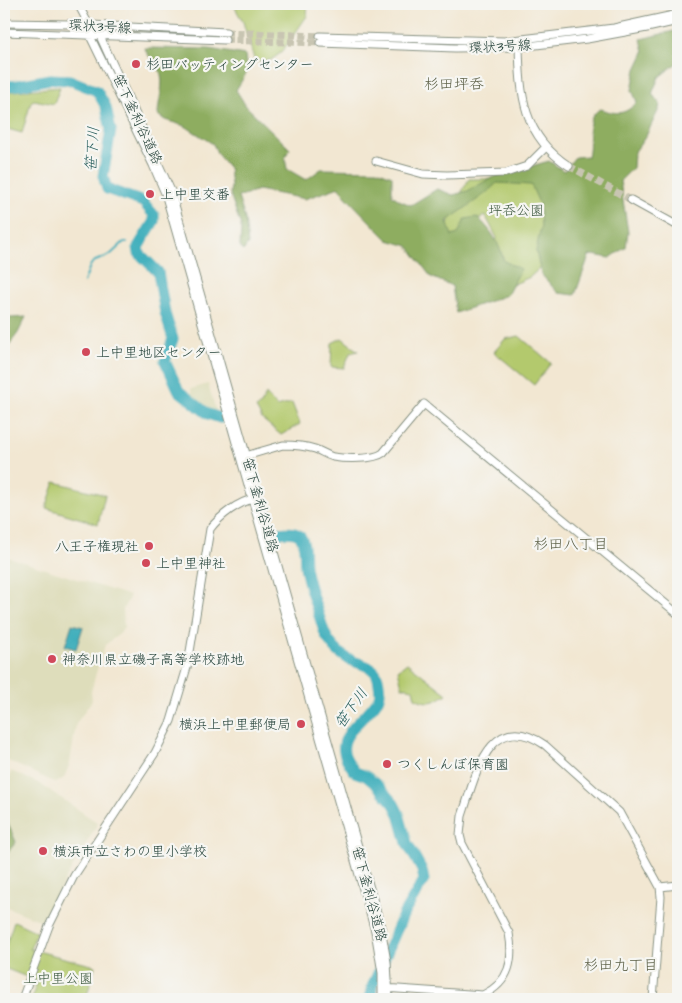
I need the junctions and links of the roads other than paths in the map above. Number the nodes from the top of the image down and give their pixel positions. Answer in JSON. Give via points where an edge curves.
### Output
{"nodes":[{"id":1,"x":78,"y":4,"type":"edge"},
{"id":2,"x":678,"y":14,"type":"edge"},
{"id":3,"x":678,"y":21,"type":"edge"},
{"id":4,"x":4,"y":23,"type":"edge"},
{"id":5,"x":89,"y":25,"type":"junction"},
{"id":6,"x":4,"y":32,"type":"edge"},
{"id":7,"x":226,"y":32,"type":"tunnel mouth"},
{"id":8,"x":90,"y":36,"type":"junction"},
{"id":9,"x":100,"y":36,"type":"junction"},
{"id":10,"x":320,"y":39,"type":"tunnel mouth"},
{"id":11,"x":225,"y":40,"type":"tunnel mouth"},
{"id":12,"x":520,"y":43,"type":"junction"},
{"id":13,"x":546,"y":147,"type":"junction"},
{"id":14,"x":376,"y":161,"type":"dead end"},
{"id":15,"x":569,"y":166,"type":"tunnel mouth"},
{"id":16,"x":631,"y":200,"type":"tunnel mouth"},
{"id":17,"x":678,"y":226,"type":"edge"},
{"id":18,"x":243,"y":456,"type":"junction"},
{"id":19,"x":255,"y":498,"type":"junction"},
{"id":20,"x":678,"y":614,"type":"edge"},
{"id":21,"x":678,"y":884,"type":"edge"},
{"id":22,"x":660,"y":887,"type":"junction"},
{"id":23,"x":386,"y":988,"type":"junction"},
{"id":24,"x":22,"y":999,"type":"edge"},
{"id":25,"x":382,"y":999,"type":"edge"},
{"id":26,"x":389,"y":999,"type":"edge"},
{"id":27,"x":653,"y":999,"type":"edge"}],
"edges":[{"from":1,"to":5,"type":"street","name":"笹下釜利谷道路"},
{"from":2,"to":12,"type":"street","name":"環状3号線"},
{"from":3,"to":12,"type":"street","name":"環状3号線","via":[[587,39]]},
{"from":4,"to":5,"type":"street","name":"環状3号線"},
{"from":5,"to":7,"type":"street","name":"環状3号線"},
{"from":5,"to":8,"type":"street","name":"笹下釜利谷道路"},
{"from":5,"to":9,"type":"street","name":"笹下釜利谷道路"},
{"from":6,"to":8,"type":"street","name":"環状3号線"},
{"from":8,"to":9,"type":"street","name":"環状3号線"},
{"from":8,"to":18,"type":"street","name":"笹下釜利谷道路","via":[[164,193]]},
{"from":9,"to":11,"type":"street","name":"環状3号線"},
{"from":9,"to":18,"type":"street","name":"笹下釜利谷道路","via":[[171,191]]},
{"from":10,"to":12,"type":"street","name":"環状3号線","via":[[455,48]]},
{"from":12,"to":13,"type":"street","via":[[526,110],[533,130]]},
{"from":13,"to":14,"type":"street","via":[[527,166],[506,174],[423,174]]},
{"from":13,"to":15,"type":"street"},
{"from":16,"to":17,"type":"street"},
{"from":18,"to":19,"type":"street","name":"笹下釜利谷道路"},
{"from":18,"to":20,"type":"street","via":[[290,445],[315,449],[338,458],[376,457],[383,453],[424,404]]},
{"from":19,"to":23,"type":"street","name":"笹下釜利谷道路","via":[[375,931]]},
{"from":19,"to":23,"type":"street","name":"笹下釜利谷道路","via":[[381,927],[387,962]]},
{"from":19,"to":24,"type":"street","via":[[218,519],[210,529],[188,664],[171,721],[155,753],[74,876],[49,926]]},
{"from":21,"to":22,"type":"street"},
{"from":22,"to":23,"type":"street","via":[[627,824],[613,805],[534,738],[517,734],[501,738],[489,747],[480,762],[462,816],[460,835],[465,851],[509,933],[511,942],[506,976],[493,990],[483,995]]},
{"from":22,"to":27,"type":"street"},
{"from":23,"to":25,"type":"street","name":"笹下釜利谷道路"},
{"from":23,"to":26,"type":"street","name":"笹下釜利谷道路"}]}
